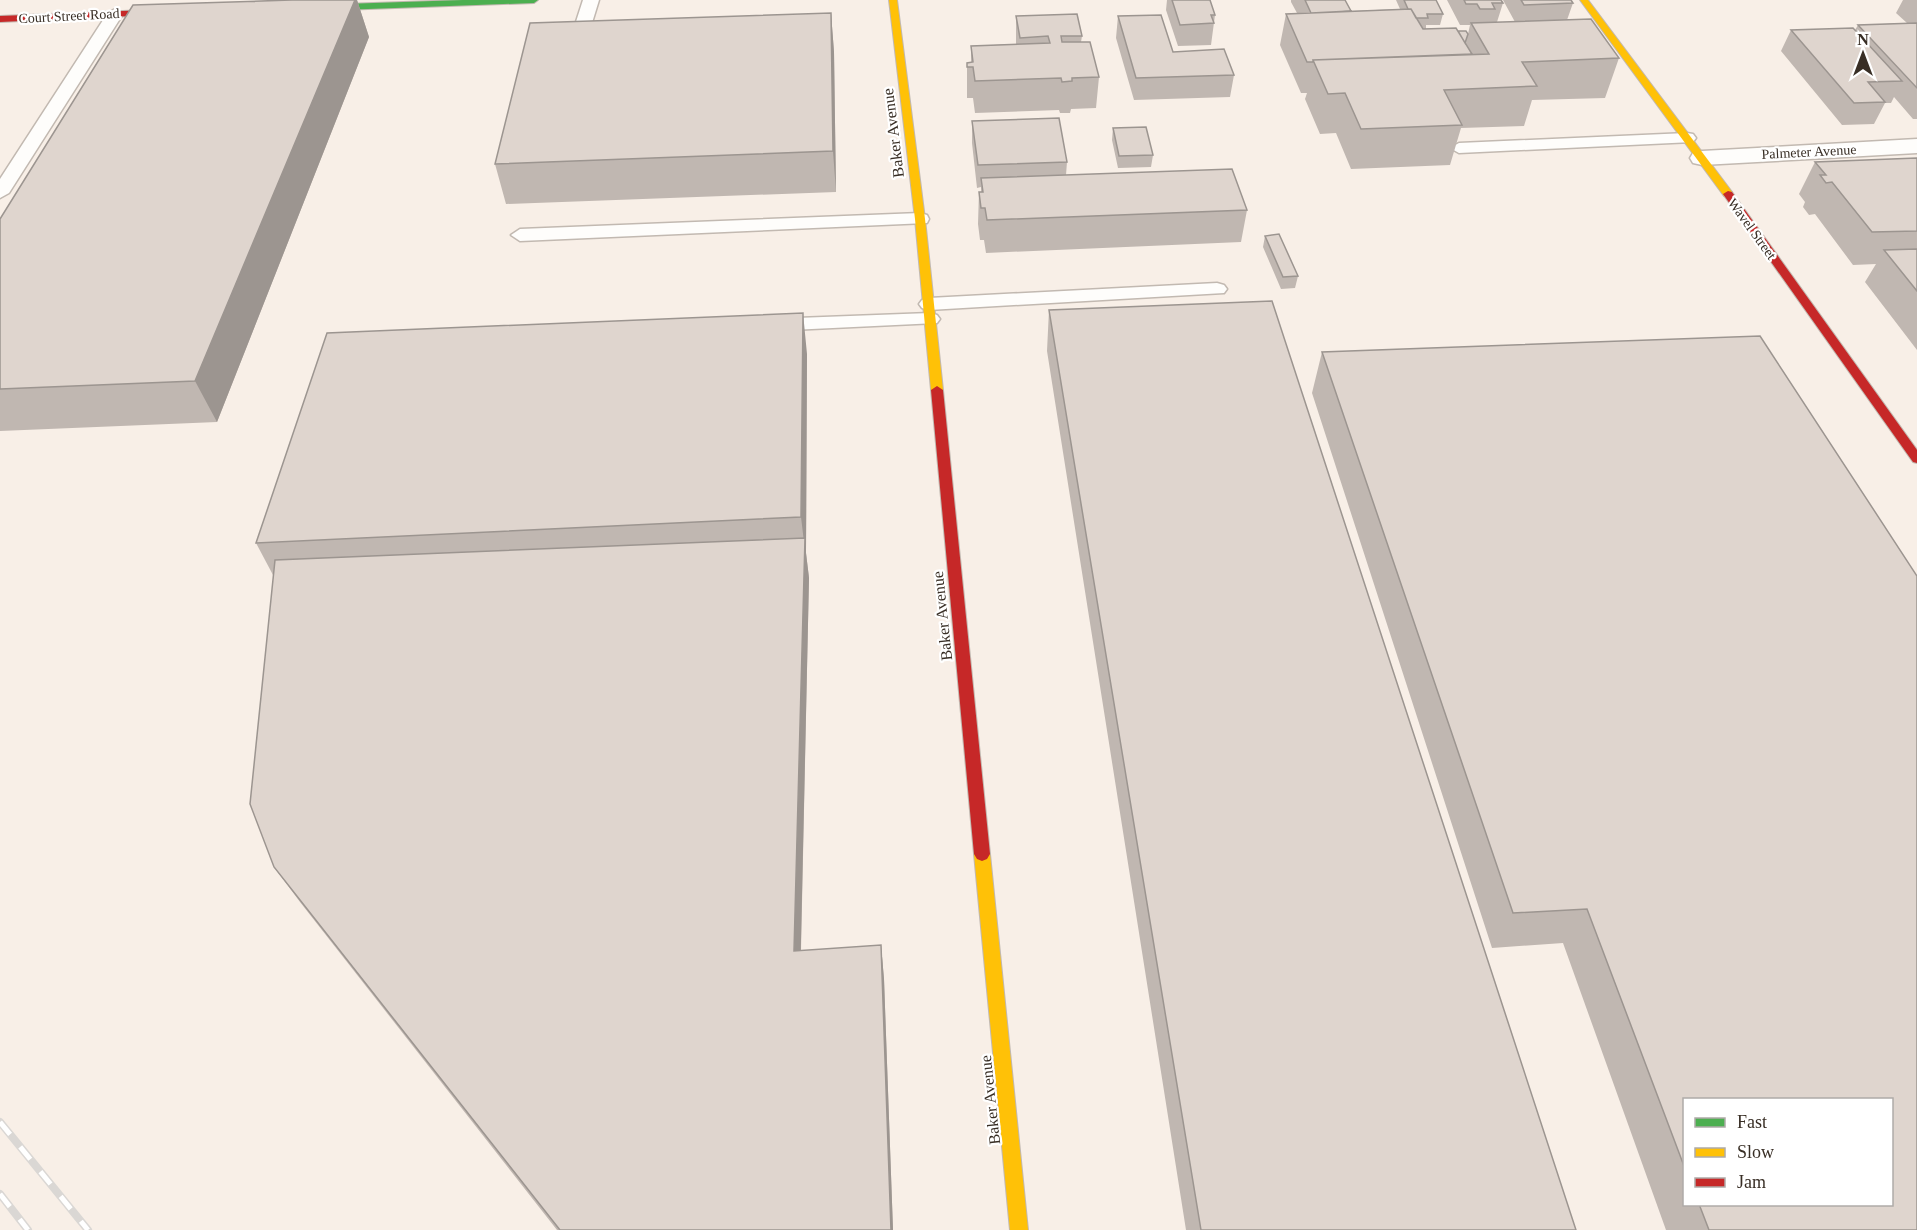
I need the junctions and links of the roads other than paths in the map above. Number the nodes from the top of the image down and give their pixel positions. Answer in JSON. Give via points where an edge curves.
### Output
{"nodes":[{"id":1,"x":513,"y":0,"type":"edge"},
{"id":2,"x":534,"y":0,"type":"edge"},
{"id":3,"x":591,"y":0,"type":"edge"},
{"id":4,"x":893,"y":0,"type":"edge"},
{"id":5,"x":1584,"y":0,"type":"edge"},
{"id":6,"x":366,"y":3,"type":"edge"},
{"id":7,"x":135,"y":7,"type":"edge"},
{"id":8,"x":305,"y":8,"type":"edge"},
{"id":9,"x":185,"y":12,"type":"edge"},
{"id":10,"x":115,"y":14,"type":"junction"},
{"id":11,"x":0,"y":20,"type":"edge"},
{"id":12,"x":625,"y":30,"type":"edge"},
{"id":13,"x":1687,"y":138,"type":"junction"},
{"id":14,"x":1917,"y":146,"type":"edge"},
{"id":15,"x":1459,"y":148,"type":"dead end"},
{"id":16,"x":1702,"y":158,"type":"junction"},
{"id":17,"x":0,"y":193,"type":"edge"},
{"id":18,"x":920,"y":219,"type":"junction"},
{"id":19,"x":520,"y":235,"type":"dead end"},
{"id":20,"x":1217,"y":289,"type":"dead end"},
{"id":21,"x":929,"y":312,"type":"junction"},
{"id":22,"x":754,"y":325,"type":"edge"},
{"id":23,"x":1912,"y":446,"type":"edge"},
{"id":24,"x":1019,"y":1230,"type":"edge"}],
"edges":[{"from":1,"to":2,"type":"street"},
{"from":1,"to":6,"type":"street"},
{"from":3,"to":12,"type":"lane","via":[[582,27],[590,31]]},
{"from":4,"to":18,"type":"street","name":"Baker Avenue"},
{"from":5,"to":13,"type":"street","name":"Wavel Street"},
{"from":6,"to":8,"type":"street"},
{"from":7,"to":9,"type":"street","name":"Court Street Road"},
{"from":7,"to":10,"type":"street","name":"Court Street Road"},
{"from":10,"to":11,"type":"street","name":"Court Street Road"},
{"from":10,"to":17,"type":"lane"},
{"from":13,"to":15,"type":"lane"},
{"from":13,"to":16,"type":"street","name":"Wavel Street"},
{"from":14,"to":16,"type":"street","name":"Palmeter Avenue"},
{"from":16,"to":23,"type":"street","name":"Wavel Street"},
{"from":18,"to":19,"type":"lane"},
{"from":18,"to":21,"type":"street","name":"Baker Avenue"},
{"from":20,"to":21,"type":"lane"},
{"from":21,"to":22,"type":"lane"},
{"from":21,"to":24,"type":"street","name":"Baker Avenue"}]}
